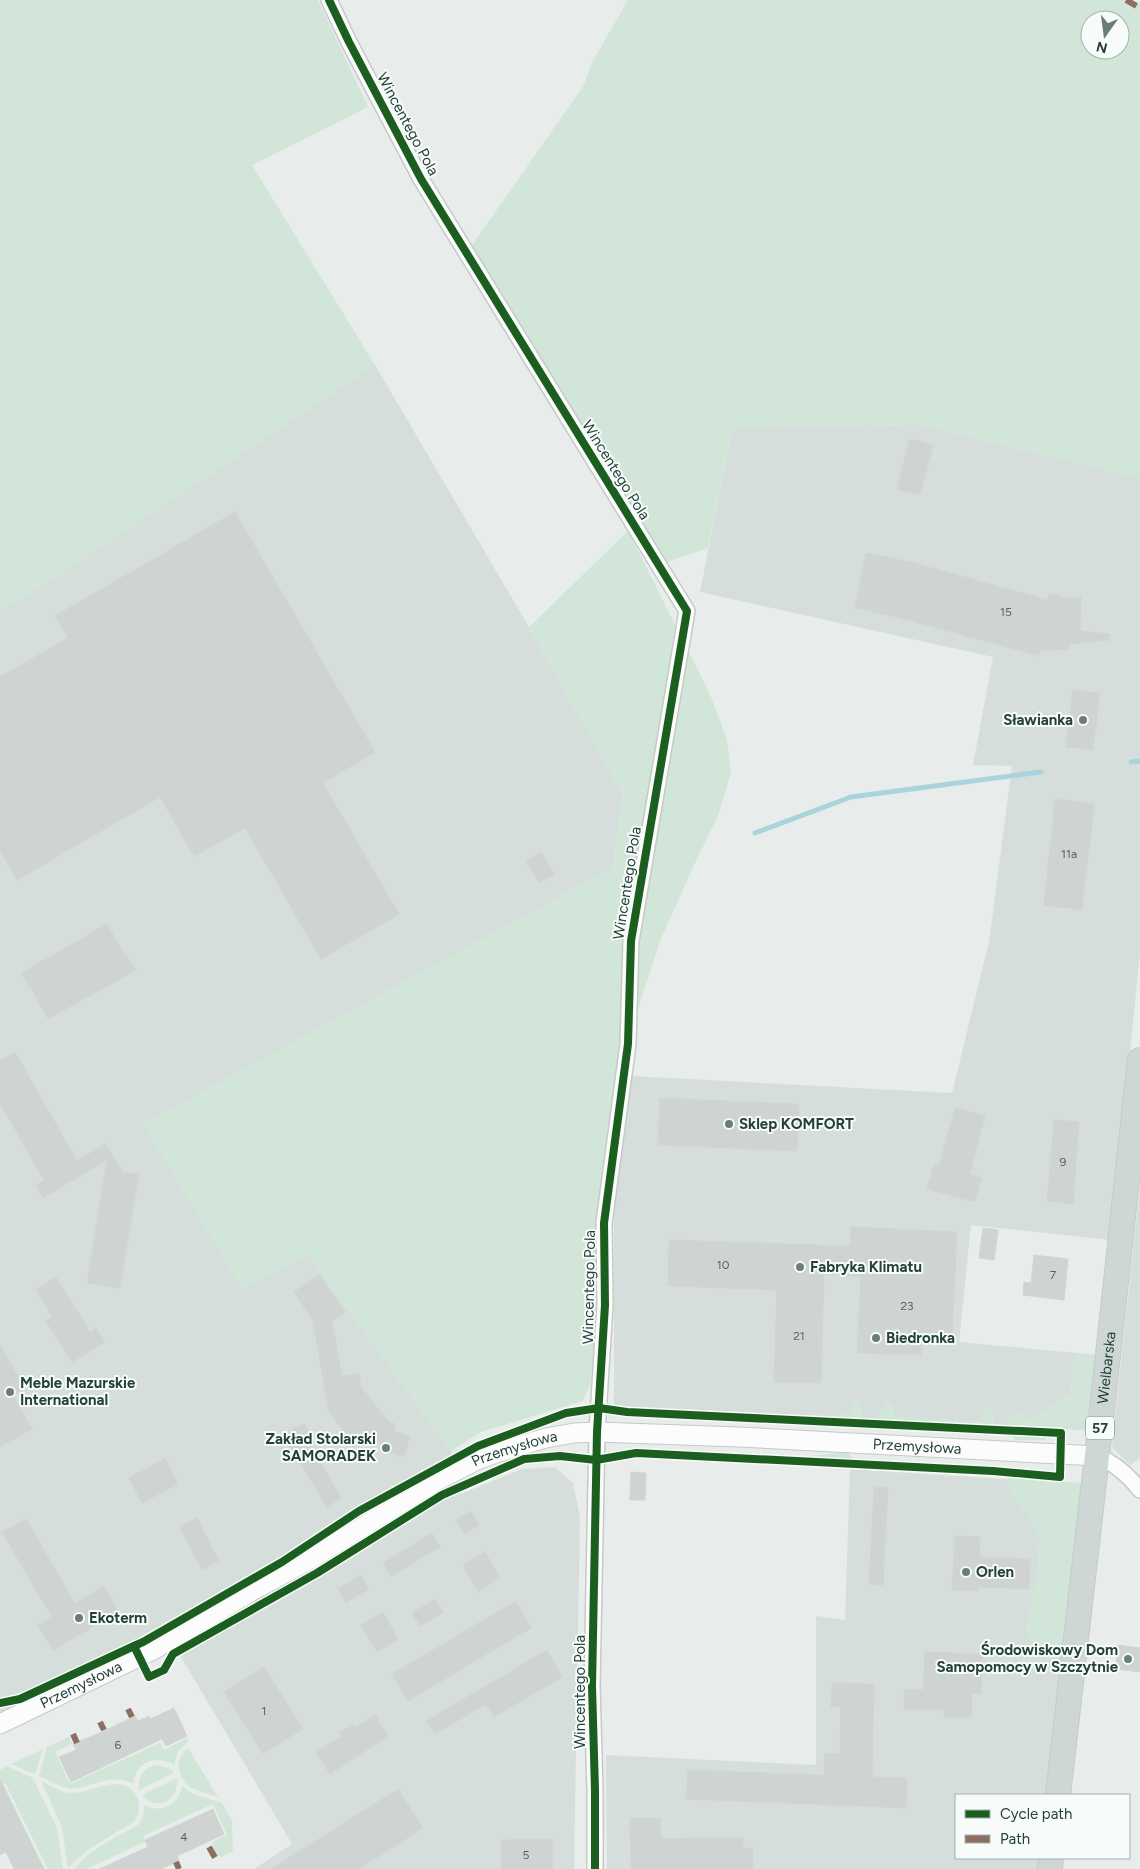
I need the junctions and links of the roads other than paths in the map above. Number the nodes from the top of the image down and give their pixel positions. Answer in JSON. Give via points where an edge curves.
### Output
{"nodes":[{"id":1,"x":329,"y":0,"type":"edge"},
{"id":2,"x":1140,"y":1060,"type":"edge"},
{"id":3,"x":597,"y":1432,"type":"junction"},
{"id":4,"x":1097,"y":1456,"type":"junction"},
{"id":5,"x":1140,"y":1490,"type":"edge"},
{"id":6,"x":0,"y":1724,"type":"edge"},
{"id":7,"x":1058,"y":1794,"type":"edge"},
{"id":8,"x":595,"y":1869,"type":"edge"}],
"edges":[{"from":1,"to":3,"type":"street","name":"Wincentego Pola","via":[[421,179],[687,610],[631,941],[628,1044],[604,1223],[605,1304]]},
{"from":2,"to":4,"type":"main road","name":"Wielbarska","number":"57"},
{"from":3,"to":4,"type":"street","name":"Przemysłowa"},
{"from":3,"to":6,"type":"street","name":"Przemysłowa","via":[[546,1438],[477,1460],[153,1650]]},
{"from":3,"to":8,"type":"street","name":"Wincentego Pola","via":[[592,1686]]},
{"from":4,"to":5,"type":"street","via":[[1121,1469]]},
{"from":4,"to":7,"type":"main road","name":"Wielbarska","number":"57"}]}
